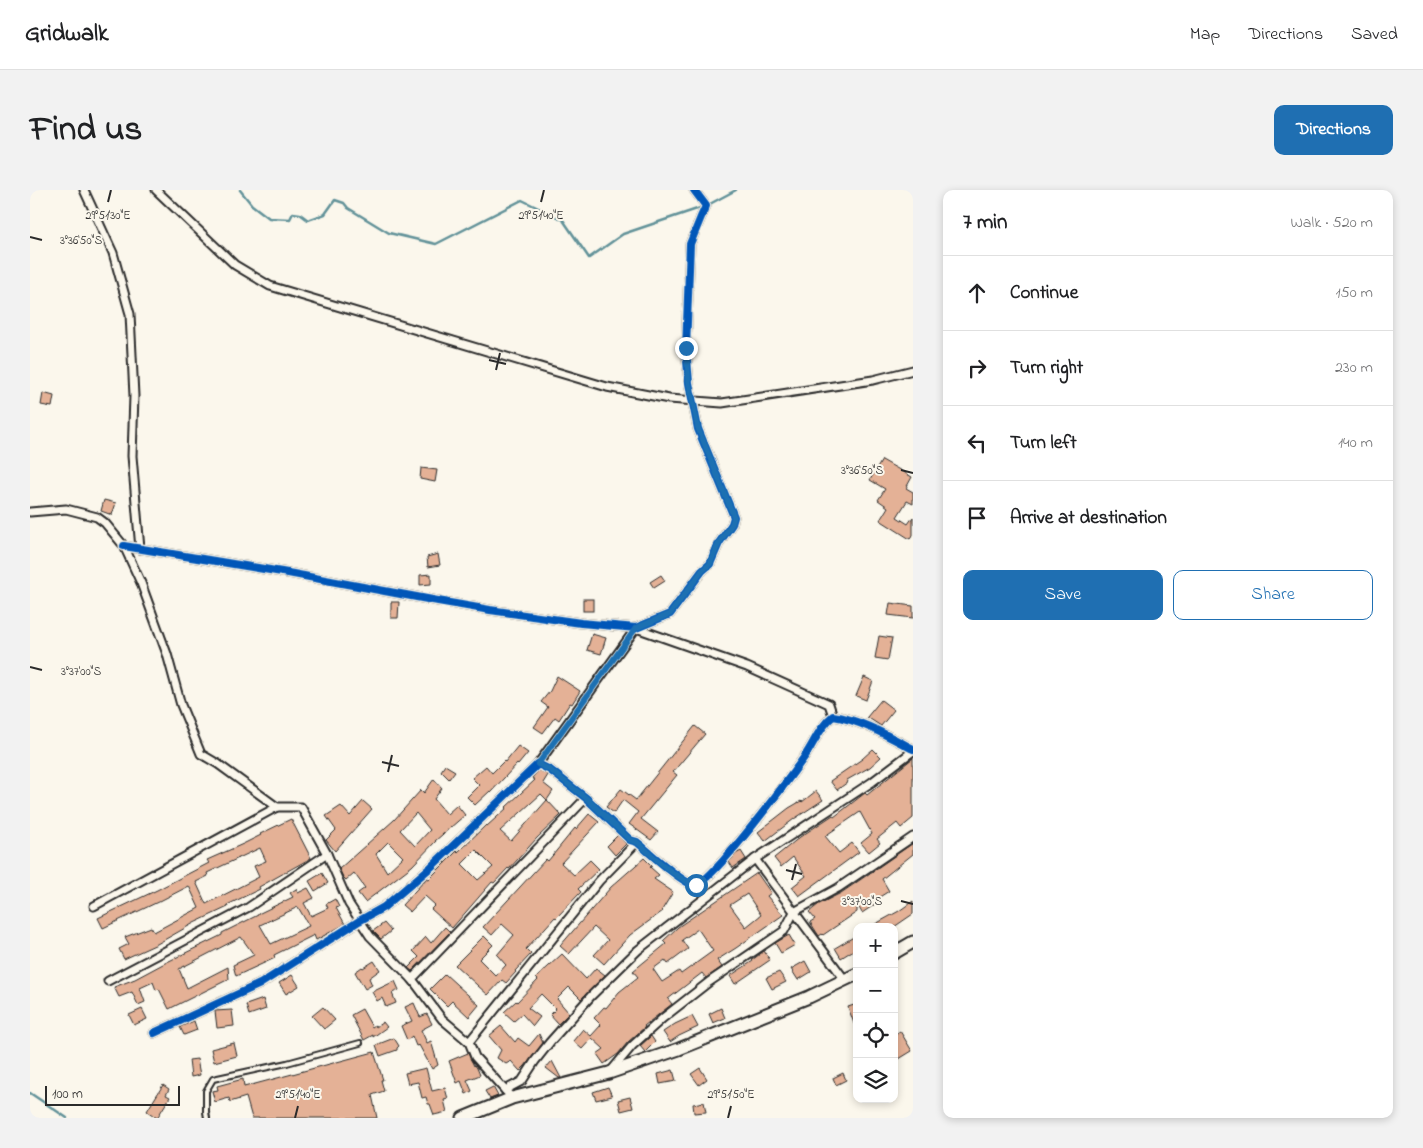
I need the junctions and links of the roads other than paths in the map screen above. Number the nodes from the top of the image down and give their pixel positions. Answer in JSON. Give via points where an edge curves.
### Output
{"nodes":[{"id":1,"x":84,"y":190,"type":"edge"},
{"id":2,"x":156,"y":190,"type":"edge"},
{"id":3,"x":694,"y":190,"type":"edge"},
{"id":4,"x":913,"y":370,"type":"edge"},
{"id":5,"x":694,"y":402,"type":"junction"},
{"id":6,"x":30,"y":512,"type":"edge"},
{"id":7,"x":124,"y":546,"type":"junction"},
{"id":8,"x":140,"y":549,"type":"junction"},
{"id":9,"x":636,"y":628,"type":"junction"},
{"id":10,"x":833,"y":716,"type":"junction"},
{"id":11,"x":913,"y":750,"type":"edge"},
{"id":12,"x":538,"y":764,"type":"junction"},
{"id":13,"x":586,"y":798,"type":"junction"},
{"id":14,"x":277,"y":806,"type":"junction"},
{"id":15,"x":913,"y":837,"type":"edge"},
{"id":16,"x":637,"y":842,"type":"junction"},
{"id":17,"x":327,"y":854,"type":"junction"},
{"id":18,"x":755,"y":859,"type":"junction"},
{"id":19,"x":94,"y":906,"type":"dead end"},
{"id":20,"x":794,"y":912,"type":"junction"},
{"id":21,"x":358,"y":921,"type":"junction"},
{"id":22,"x":913,"y":942,"type":"edge"},
{"id":23,"x":898,"y":951,"type":"edge"},
{"id":24,"x":853,"y":976,"type":"edge"},
{"id":25,"x":412,"y":979,"type":"junction"},
{"id":26,"x":845,"y":980,"type":"junction"},
{"id":27,"x":108,"y":981,"type":"dead end"},
{"id":28,"x":154,"y":1033,"type":"dead end"},
{"id":29,"x":468,"y":1042,"type":"junction"},
{"id":30,"x":360,"y":1044,"type":"dead end"},
{"id":31,"x":609,"y":1074,"type":"junction"},
{"id":32,"x":509,"y":1094,"type":"junction"},
{"id":33,"x":207,"y":1118,"type":"edge"},
{"id":34,"x":463,"y":1118,"type":"edge"}],
"edges":[{"from":1,"to":8,"type":"street","via":[[113,253],[130,314],[134,396],[132,456]]},
{"from":2,"to":5,"type":"street","via":[[235,265],[270,286],[607,387]]},
{"from":3,"to":5,"type":"street","via":[[706,206],[690,244],[686,348]]},
{"from":4,"to":5,"type":"street","via":[[873,380],[722,403]]},
{"from":5,"to":9,"type":"street","via":[[698,428],[734,517],[710,564],[670,614]]},
{"from":6,"to":7,"type":"street","via":[[66,509],[97,517]]},
{"from":7,"to":8,"type":"street"},
{"from":7,"to":14,"type":"street","via":[[161,636],[181,706],[201,754]]},
{"from":8,"to":9,"type":"street","via":[[490,610]]},
{"from":9,"to":10,"type":"street","via":[[747,667],[829,704]]},
{"from":9,"to":12,"type":"street"},
{"from":10,"to":11,"type":"street","via":[[857,722]]},
{"from":10,"to":16,"type":"street","via":[[783,786],[704,880],[696,885],[690,884]]},
{"from":11,"to":18,"type":"street","via":[[872,782]]},
{"from":12,"to":13,"type":"street"},
{"from":12,"to":21,"type":"street","via":[[431,867],[384,907]]},
{"from":13,"to":16,"type":"street","via":[[630,840]]},
{"from":13,"to":25,"type":"street"},
{"from":14,"to":17,"type":"street","via":[[301,807]]},
{"from":14,"to":19,"type":"street"},
{"from":15,"to":20,"type":"street","via":[[838,888]]},
{"from":16,"to":29,"type":"street","via":[[599,881]]},
{"from":17,"to":21,"type":"street"},
{"from":17,"to":27,"type":"street","via":[[249,907]]},
{"from":18,"to":20,"type":"street"},
{"from":18,"to":32,"type":"street","via":[[638,950],[591,996]]},
{"from":20,"to":26,"type":"street"},
{"from":20,"to":31,"type":"street","via":[[784,932],[708,982],[662,1018],[632,1046]]},
{"from":21,"to":25,"type":"street"},
{"from":21,"to":28,"type":"street","via":[[260,984]]},
{"from":22,"to":23,"type":"main road"},
{"from":24,"to":26,"type":"main road"},
{"from":25,"to":29,"type":"street","via":[[442,1019]]},
{"from":26,"to":31,"type":"main road","via":[[688,1046]]},
{"from":29,"to":32,"type":"street","via":[[475,1057]]},
{"from":30,"to":33,"type":"lane","via":[[213,1079],[206,1091]]},
{"from":31,"to":32,"type":"main road"},
{"from":32,"to":34,"type":"main road"}]}
